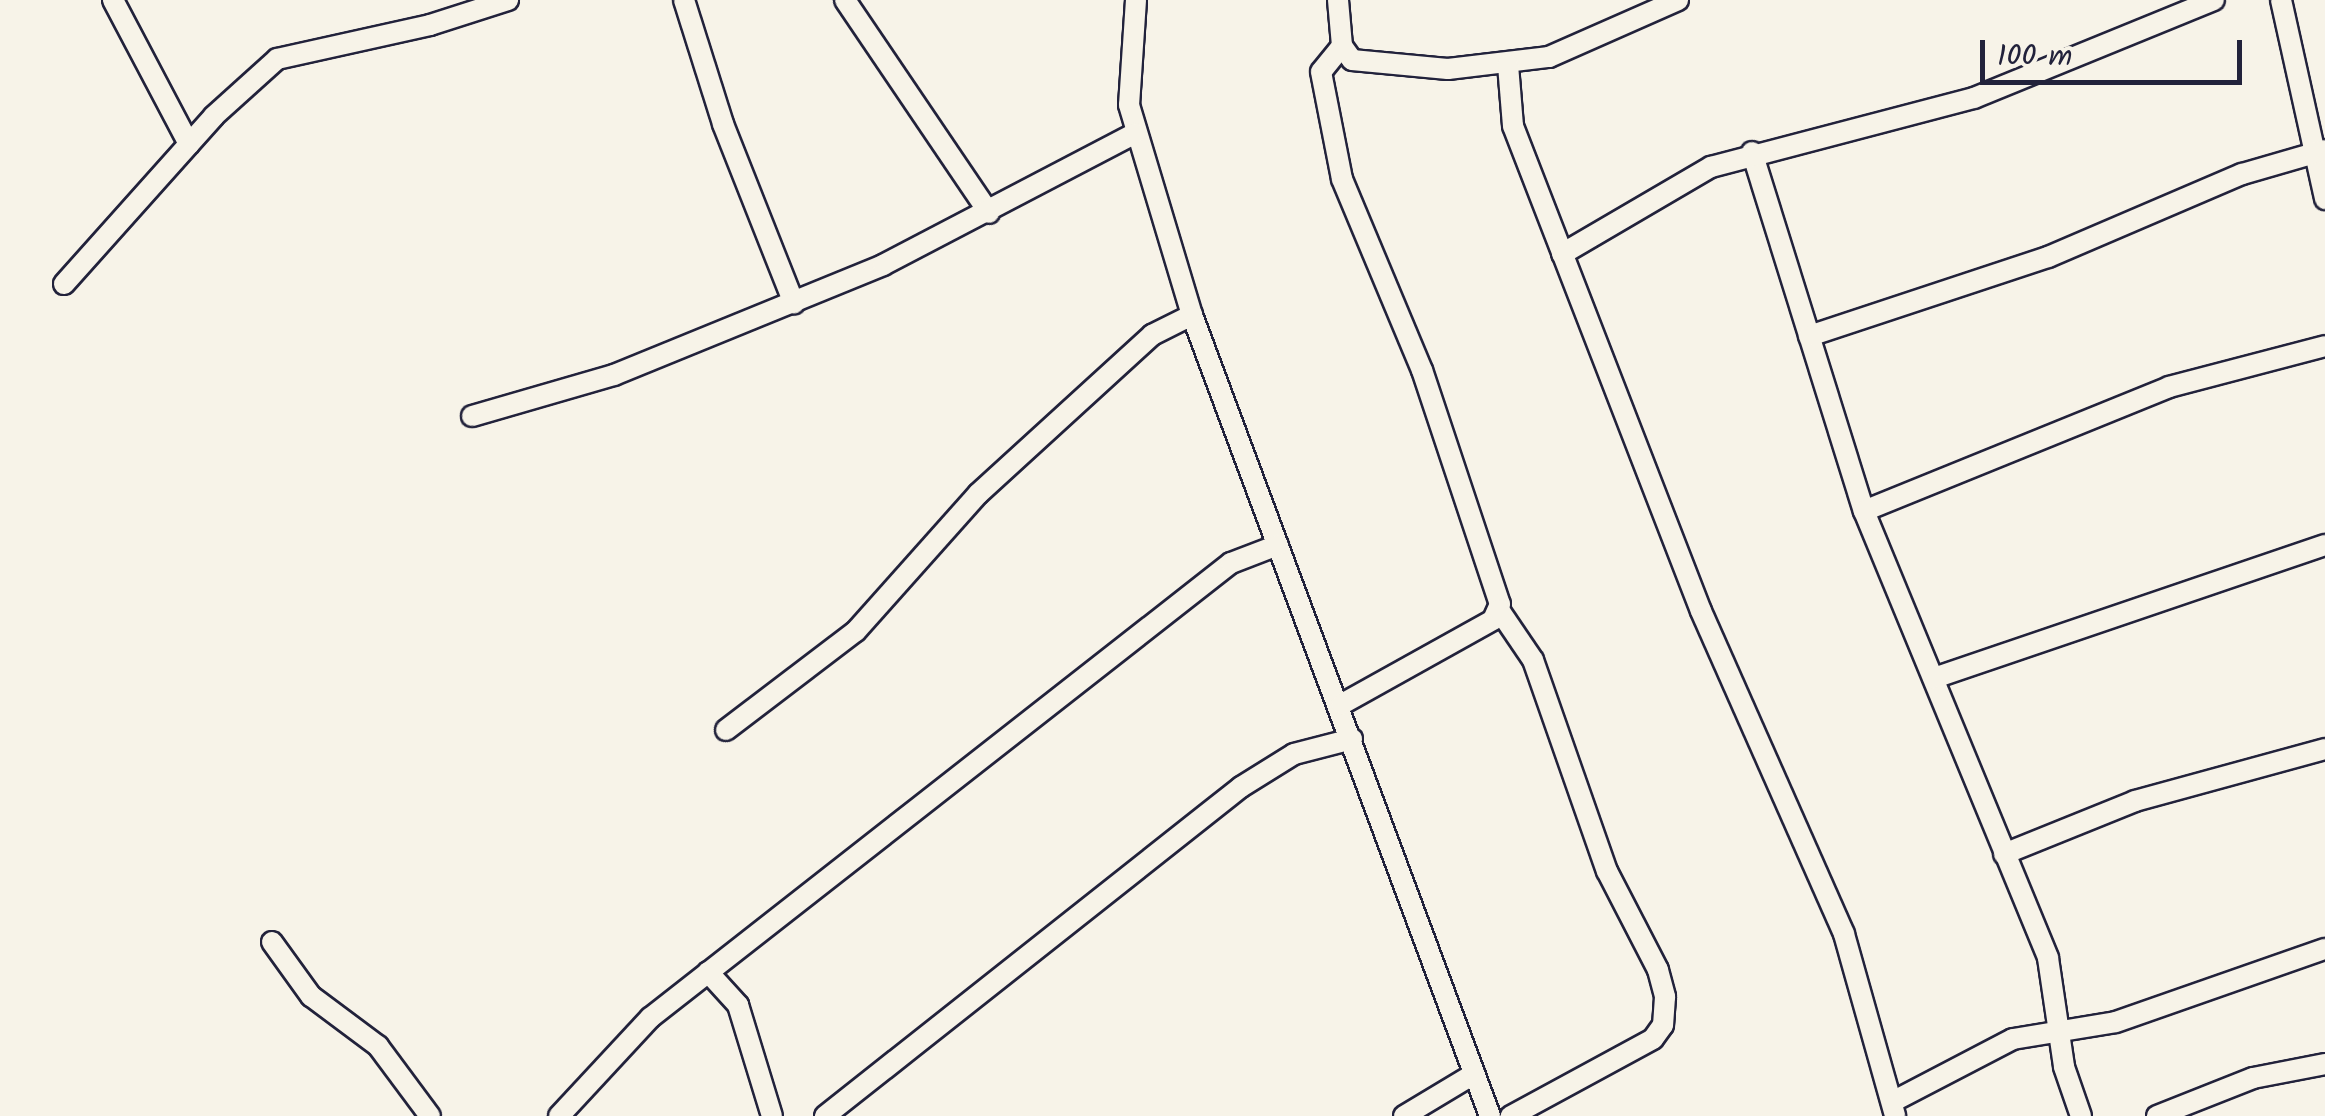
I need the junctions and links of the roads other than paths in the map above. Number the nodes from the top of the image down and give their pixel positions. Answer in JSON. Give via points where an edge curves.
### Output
{"nodes":[{"id":1,"x":113,"y":0,"type":"edge"},
{"id":2,"x":507,"y":0,"type":"edge"},
{"id":3,"x":684,"y":0,"type":"edge"},
{"id":4,"x":845,"y":0,"type":"edge"},
{"id":5,"x":1136,"y":0,"type":"edge"},
{"id":6,"x":1338,"y":0,"type":"edge"},
{"id":7,"x":1678,"y":0,"type":"edge"},
{"id":8,"x":2214,"y":0,"type":"edge"},
{"id":9,"x":2281,"y":0,"type":"edge"},
{"id":10,"x":1342,"y":46,"type":"junction"},
{"id":11,"x":1508,"y":64,"type":"junction"},
{"id":12,"x":1135,"y":133,"type":"junction"},
{"id":13,"x":189,"y":144,"type":"junction"},
{"id":14,"x":2320,"y":151,"type":"edge"},
{"id":15,"x":1752,"y":152,"type":"junction"},
{"id":16,"x":2325,"y":199,"type":"edge"},
{"id":17,"x":989,"y":213,"type":"junction"},
{"id":18,"x":1562,"y":254,"type":"junction"},
{"id":19,"x":64,"y":284,"type":"dead end"},
{"id":20,"x":794,"y":302,"type":"junction"},
{"id":21,"x":1192,"y":315,"type":"junction"},
{"id":22,"x":1809,"y":336,"type":"junction"},
{"id":23,"x":2325,"y":346,"type":"edge"},
{"id":24,"x":472,"y":416,"type":"dead end"},
{"id":25,"x":1864,"y":511,"type":"junction"},
{"id":26,"x":1278,"y":544,"type":"junction"},
{"id":27,"x":2325,"y":544,"type":"edge"},
{"id":28,"x":1499,"y":610,"type":"junction"},
{"id":29,"x":1934,"y":678,"type":"junction"},
{"id":30,"x":1342,"y":704,"type":"junction"},
{"id":31,"x":726,"y":730,"type":"dead end"},
{"id":32,"x":1352,"y":739,"type":"junction"},
{"id":33,"x":2325,"y":749,"type":"edge"},
{"id":34,"x":2004,"y":854,"type":"junction"},
{"id":35,"x":272,"y":942,"type":"dead end"},
{"id":36,"x":2325,"y":950,"type":"edge"},
{"id":37,"x":708,"y":972,"type":"junction"},
{"id":38,"x":2060,"y":1035,"type":"junction"},
{"id":39,"x":2325,"y":1064,"type":"edge"},
{"id":40,"x":1474,"y":1074,"type":"junction"},
{"id":41,"x":1893,"y":1109,"type":"edge"},
{"id":42,"x":430,"y":1116,"type":"edge"},
{"id":43,"x":559,"y":1116,"type":"edge"},
{"id":44,"x":772,"y":1116,"type":"edge"},
{"id":45,"x":825,"y":1116,"type":"edge"},
{"id":46,"x":1404,"y":1116,"type":"edge"},
{"id":47,"x":1490,"y":1116,"type":"edge"},
{"id":48,"x":1511,"y":1116,"type":"edge"},
{"id":49,"x":2081,"y":1116,"type":"edge"},
{"id":50,"x":2157,"y":1116,"type":"edge"}],
"edges":[{"from":1,"to":13,"type":"street"},
{"from":2,"to":13,"type":"street","via":[[430,25],[284,54]]},
{"from":3,"to":20,"type":"street","via":[[723,124]]},
{"from":4,"to":17,"type":"street"},
{"from":5,"to":12,"type":"street","via":[[1129,105]]},
{"from":6,"to":10,"type":"street"},
{"from":7,"to":11,"type":"street","via":[[1572,49]]},
{"from":8,"to":15,"type":"street","via":[[1974,98]]},
{"from":9,"to":14,"type":"street"},
{"from":10,"to":11,"type":"street","via":[[1352,60],[1378,67]]},
{"from":10,"to":28,"type":"street","via":[[1321,72],[1342,180],[1416,353]]},
{"from":11,"to":18,"type":"street","via":[[1513,126]]},
{"from":12,"to":17,"type":"street","via":[[1056,169]]},
{"from":12,"to":21,"type":"street"},
{"from":13,"to":19,"type":"street"},
{"from":14,"to":16,"type":"street"},
{"from":14,"to":22,"type":"street","via":[[2127,219],[2048,257]]},
{"from":15,"to":18,"type":"street","via":[[1691,176]]},
{"from":15,"to":22,"type":"street"},
{"from":17,"to":20,"type":"street"},
{"from":18,"to":41,"type":"street","via":[[1701,612],[1844,934]]},
{"from":20,"to":24,"type":"street","via":[[614,375]]},
{"from":21,"to":26,"type":"street"},
{"from":21,"to":31,"type":"street","via":[[1152,335],[978,494],[856,632]]},
{"from":22,"to":25,"type":"street"},
{"from":23,"to":25,"type":"street","via":[[2169,388]]},
{"from":25,"to":29,"type":"street"},
{"from":26,"to":30,"type":"street"},
{"from":26,"to":37,"type":"street","via":[[1232,563]]},
{"from":27,"to":29,"type":"street"},
{"from":28,"to":30,"type":"street","via":[[1463,638]]},
{"from":28,"to":48,"type":"street","via":[[1539,676],[1606,871],[1658,970],[1665,997],[1663,1025],[1653,1040]]},
{"from":29,"to":34,"type":"street"},
{"from":30,"to":32,"type":"street"},
{"from":32,"to":40,"type":"street"},
{"from":32,"to":45,"type":"street","via":[[1294,754],[1241,786]]},
{"from":33,"to":34,"type":"street","via":[[2135,801]]},
{"from":34,"to":38,"type":"street","via":[[2048,958]]},
{"from":35,"to":42,"type":"street","via":[[311,996],[378,1046]]},
{"from":36,"to":38,"type":"street","via":[[2144,1014]]},
{"from":37,"to":43,"type":"street","via":[[650,1018]]},
{"from":37,"to":44,"type":"street","via":[[738,1005]]},
{"from":38,"to":41,"type":"street","via":[[2012,1040]]},
{"from":38,"to":49,"type":"street"},
{"from":39,"to":50,"type":"street","via":[[2253,1078]]},
{"from":40,"to":46,"type":"street"},
{"from":40,"to":47,"type":"street"}]}
